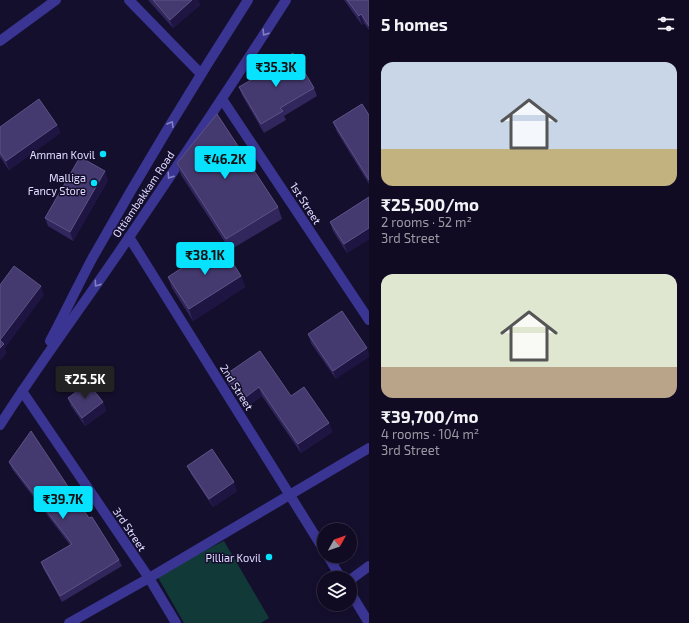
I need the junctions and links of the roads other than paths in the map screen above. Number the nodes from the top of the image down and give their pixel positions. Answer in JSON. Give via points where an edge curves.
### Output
{"nodes":[{"id":1,"x":56,"y":0,"type":"edge"},
{"id":2,"x":129,"y":0,"type":"edge"},
{"id":3,"x":248,"y":0,"type":"edge"},
{"id":4,"x":286,"y":0,"type":"edge"},
{"id":5,"x":0,"y":41,"type":"edge"},
{"id":6,"x":201,"y":74,"type":"junction"},
{"id":7,"x":222,"y":98,"type":"junction"},
{"id":8,"x":129,"y":237,"type":"junction"},
{"id":9,"x":369,"y":320,"type":"edge"},
{"id":10,"x":30,"y":378,"type":"junction"},
{"id":11,"x":22,"y":391,"type":"junction"},
{"id":12,"x":0,"y":425,"type":"edge"},
{"id":13,"x":369,"y":448,"type":"edge"},
{"id":14,"x":289,"y":494,"type":"junction"},
{"id":15,"x":317,"y":539,"type":"edge"},
{"id":16,"x":369,"y":566,"type":"edge"},
{"id":17,"x":357,"y":575,"type":"edge"},
{"id":18,"x":149,"y":578,"type":"junction"},
{"id":19,"x":357,"y":603,"type":"edge"},
{"id":20,"x":68,"y":623,"type":"edge"},
{"id":21,"x":176,"y":623,"type":"edge"},
{"id":22,"x":369,"y":623,"type":"edge"}],
"edges":[{"from":1,"to":5,"type":"street"},
{"from":2,"to":6,"type":"street"},
{"from":3,"to":6,"type":"street","name":"Ottiambakkam Road"},
{"from":4,"to":7,"type":"street","name":"Ottiambakkam Road","one_way":true},
{"from":10,"to":6,"type":"street","name":"Ottiambakkam Road","one_way":true,"via":[[92,259]]},
{"from":7,"to":8,"type":"street","name":"Ottiambakkam Road","one_way":true},
{"from":7,"to":9,"type":"street","name":"1st Street"},
{"from":8,"to":10,"type":"street","name":"Ottiambakkam Road","one_way":true},
{"from":8,"to":14,"type":"street","name":"2nd Street"},
{"from":10,"to":11,"type":"street","name":"Ottiambakkam Road"},
{"from":11,"to":12,"type":"street","name":"Ottiambakkam Road"},
{"from":11,"to":18,"type":"street","name":"3rd Street"},
{"from":13,"to":14,"type":"street"},
{"from":14,"to":15,"type":"street","name":"2nd Street"},
{"from":14,"to":18,"type":"street"},
{"from":16,"to":17,"type":"street"},
{"from":18,"to":20,"type":"street"},
{"from":18,"to":21,"type":"street","name":"3rd Street"},
{"from":19,"to":22,"type":"street"}]}
